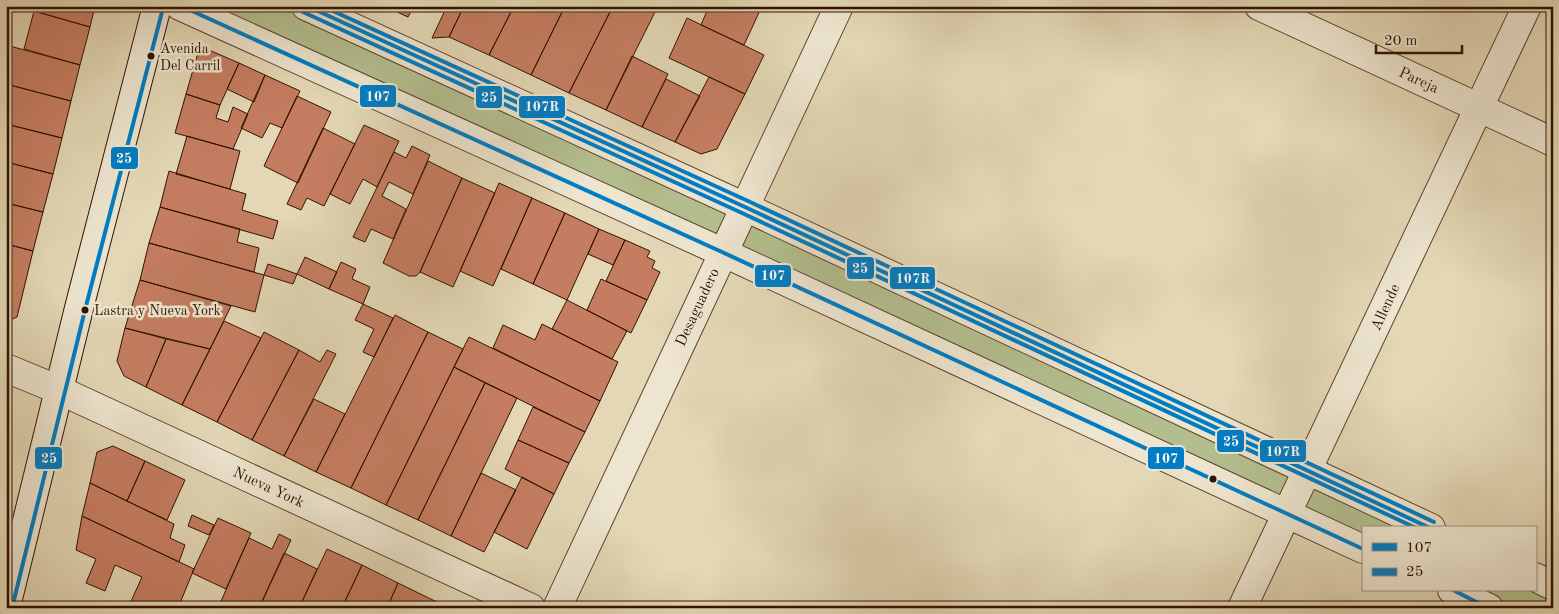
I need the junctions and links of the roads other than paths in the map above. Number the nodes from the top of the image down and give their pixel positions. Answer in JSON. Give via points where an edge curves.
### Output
{"nodes":[{"id":1,"x":157,"y":6,"type":"edge"},
{"id":2,"x":180,"y":6,"type":"edge"},
{"id":3,"x":306,"y":6,"type":"edge"},
{"id":4,"x":839,"y":6,"type":"edge"},
{"id":5,"x":1259,"y":6,"type":"edge"},
{"id":6,"x":1528,"y":6,"type":"edge"},
{"id":7,"x":1479,"y":108,"type":"junction"},
{"id":8,"x":1553,"y":142,"type":"edge"},
{"id":9,"x":745,"y":207,"type":"junction"},
{"id":10,"x":722,"y":252,"type":"junction"},
{"id":11,"x":6,"y":368,"type":"edge"},
{"id":12,"x":60,"y":390,"type":"junction"},
{"id":13,"x":1308,"y":469,"type":"junction"},
{"id":14,"x":1287,"y":513,"type":"junction"},
{"id":15,"x":1427,"y":526,"type":"edge"},
{"id":16,"x":1362,"y":549,"type":"edge"},
{"id":17,"x":1536,"y":578,"type":"edge"},
{"id":18,"x":1553,"y":586,"type":"edge"},
{"id":19,"x":1456,"y":592,"type":"edge"},
{"id":20,"x":6,"y":607,"type":"edge"},
{"id":21,"x":531,"y":608,"type":"edge"},
{"id":22,"x":557,"y":608,"type":"edge"},
{"id":23,"x":1242,"y":608,"type":"edge"},
{"id":24,"x":1489,"y":608,"type":"edge"}],
"edges":[{"from":1,"to":12,"type":"street"},
{"from":2,"to":10,"type":"street"},
{"from":3,"to":9,"type":"street"},
{"from":4,"to":9,"type":"street","name":"Desaguadero"},
{"from":5,"to":7,"type":"street","name":"Pareja"},
{"from":6,"to":7,"type":"street","name":"Allende"},
{"from":7,"to":8,"type":"street","name":"Pareja"},
{"from":7,"to":13,"type":"street","name":"Allende"},
{"from":9,"to":10,"type":"street","name":"Desaguadero"},
{"from":9,"to":13,"type":"street"},
{"from":10,"to":14,"type":"street"},
{"from":10,"to":22,"type":"street","name":"Desaguadero"},
{"from":11,"to":12,"type":"street","name":"Nueva York"},
{"from":12,"to":20,"type":"street"},
{"from":12,"to":21,"type":"street","name":"Nueva York"},
{"from":13,"to":14,"type":"street","name":"Allende"},
{"from":13,"to":15,"type":"street"},
{"from":14,"to":16,"type":"street"},
{"from":14,"to":23,"type":"street","name":"Allende"},
{"from":17,"to":18,"type":"street"},
{"from":19,"to":24,"type":"street"}]}
